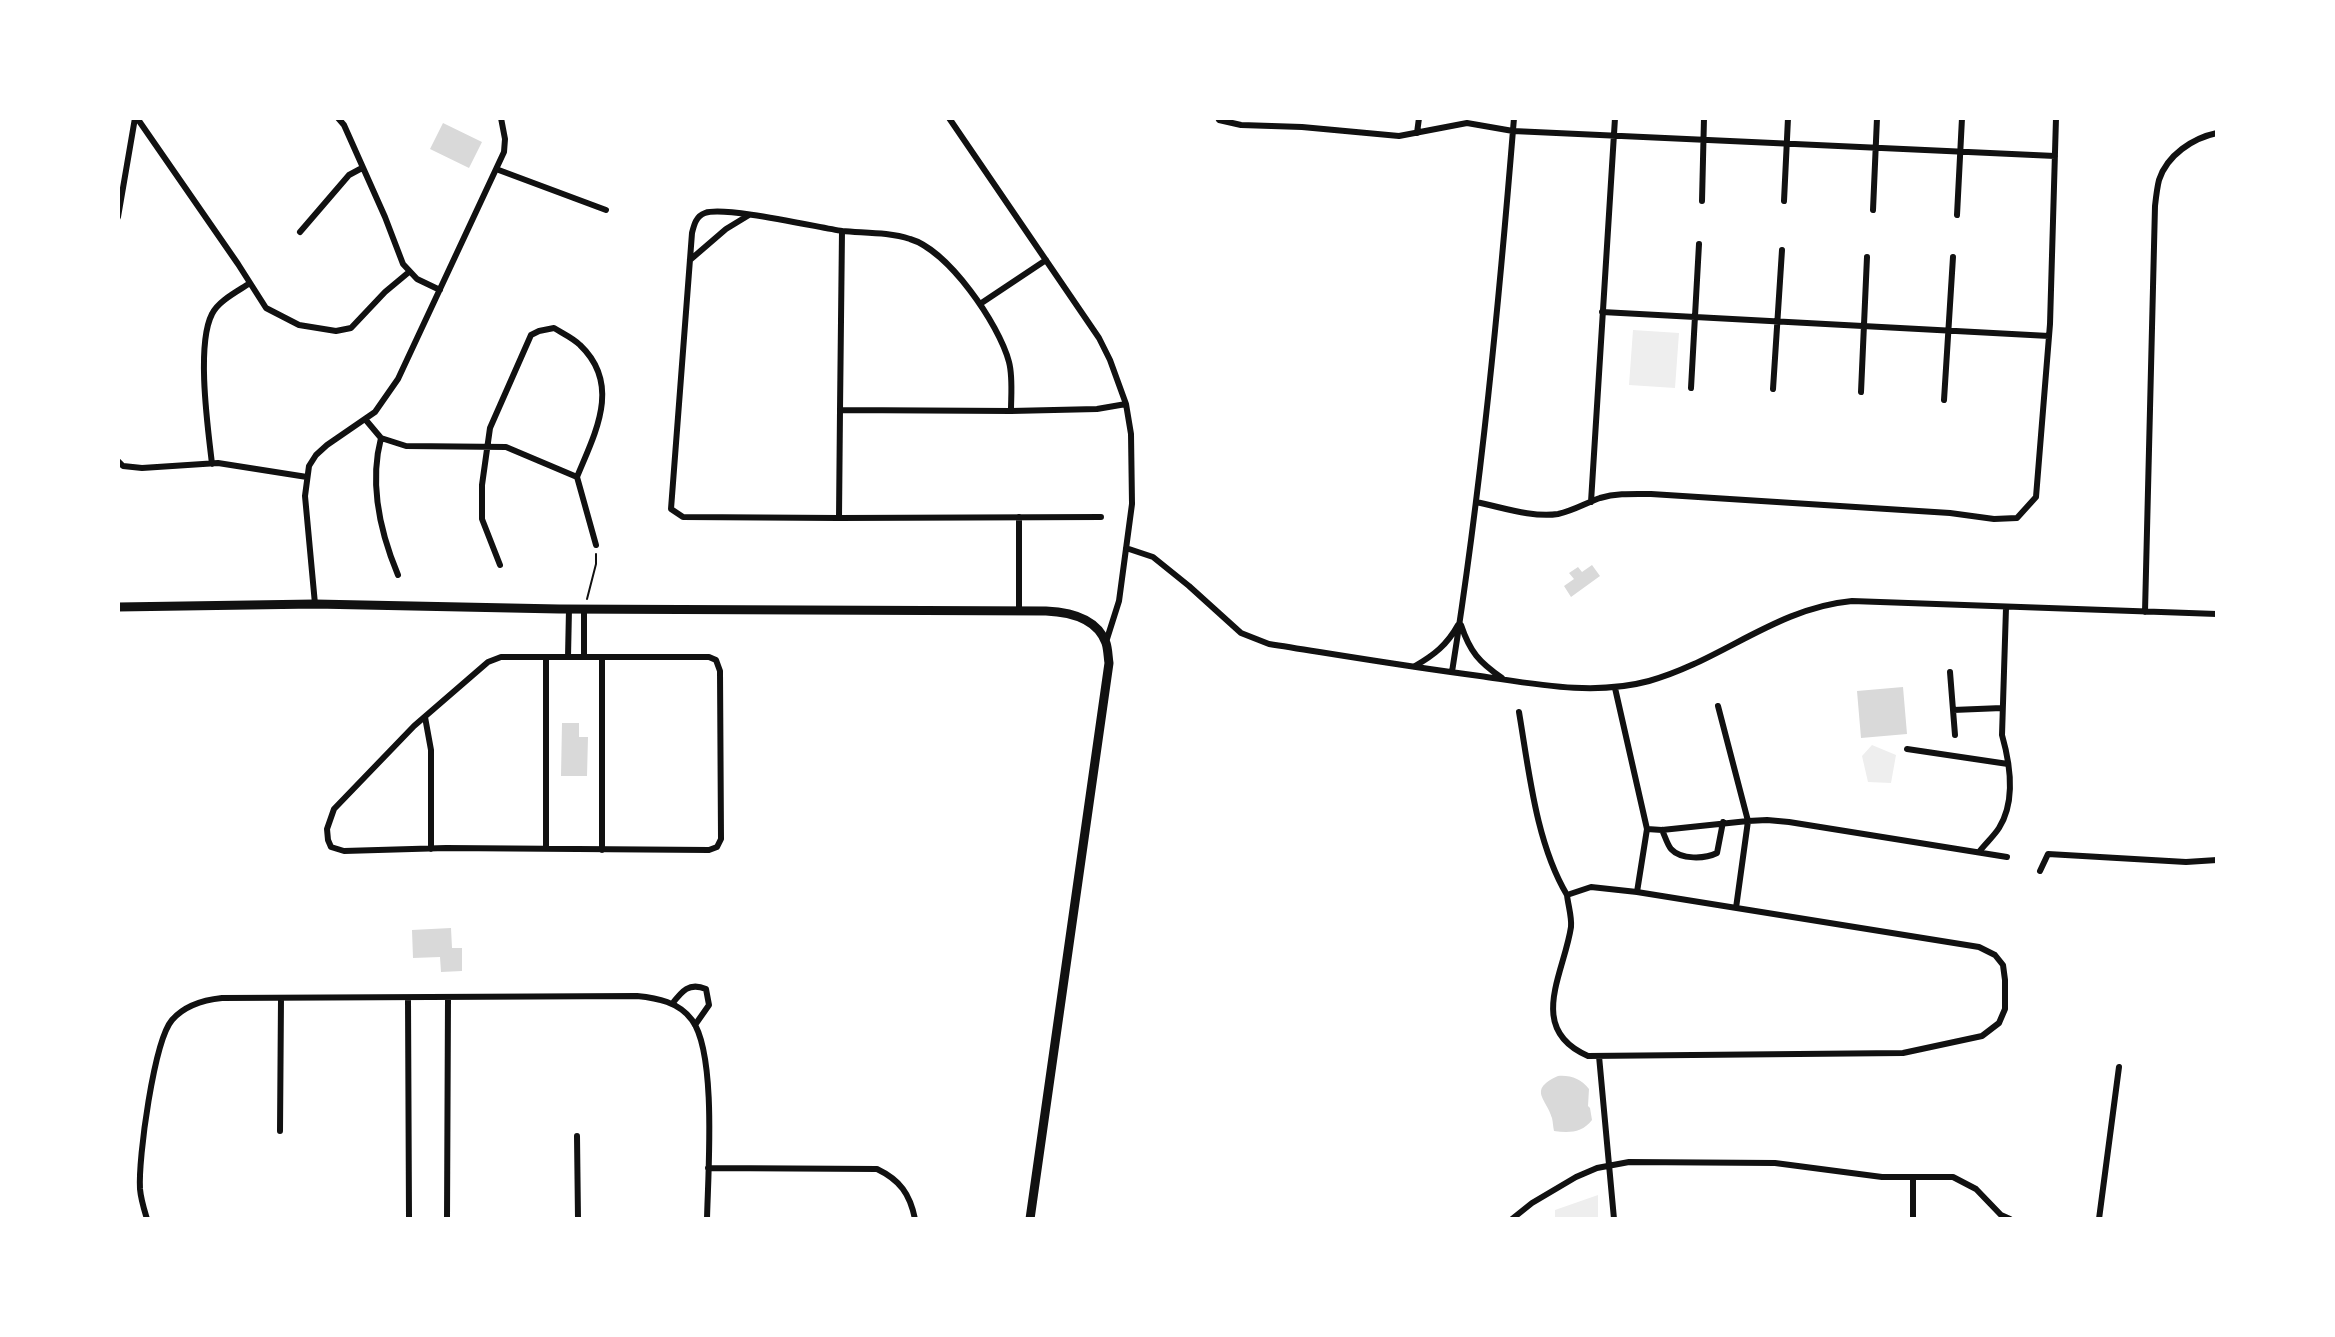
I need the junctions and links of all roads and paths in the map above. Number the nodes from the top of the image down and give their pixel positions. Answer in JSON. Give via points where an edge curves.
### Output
{"nodes":[{"id":1,"x":136,"y":118,"type":"edge"},
{"id":2,"x":338,"y":118,"type":"edge"},
{"id":3,"x":501,"y":118,"type":"edge"},
{"id":4,"x":949,"y":118,"type":"edge"},
{"id":5,"x":1218,"y":118,"type":"edge"},
{"id":6,"x":1419,"y":118,"type":"edge"},
{"id":7,"x":1514,"y":118,"type":"edge"},
{"id":8,"x":1615,"y":118,"type":"edge"},
{"id":9,"x":1704,"y":118,"type":"edge"},
{"id":10,"x":1788,"y":118,"type":"edge"},
{"id":11,"x":1877,"y":118,"type":"edge"},
{"id":12,"x":1962,"y":118,"type":"edge"},
{"id":13,"x":2056,"y":118,"type":"edge"},
{"id":14,"x":1513,"y":131,"type":"junction"},
{"id":15,"x":1417,"y":133,"type":"junction"},
{"id":16,"x":2217,"y":133,"type":"edge"},
{"id":17,"x":1614,"y":135,"type":"junction"},
{"id":18,"x":1703,"y":140,"type":"junction"},
{"id":19,"x":1787,"y":144,"type":"junction"},
{"id":20,"x":1876,"y":148,"type":"junction"},
{"id":21,"x":1960,"y":152,"type":"junction"},
{"id":22,"x":2055,"y":156,"type":"junction"},
{"id":23,"x":362,"y":168,"type":"junction"},
{"id":24,"x":496,"y":169,"type":"junction"},
{"id":25,"x":1702,"y":201,"type":"dead end"},
{"id":26,"x":1784,"y":201,"type":"dead end"},
{"id":27,"x":606,"y":210,"type":"dead end"},
{"id":28,"x":1873,"y":210,"type":"dead end"},
{"id":29,"x":749,"y":215,"type":"junction"},
{"id":30,"x":1957,"y":215,"type":"dead end"},
{"id":31,"x":118,"y":217,"type":"edge"},
{"id":32,"x":842,"y":231,"type":"junction"},
{"id":33,"x":300,"y":232,"type":"dead end"},
{"id":34,"x":1699,"y":244,"type":"dead end"},
{"id":35,"x":1782,"y":250,"type":"dead end"},
{"id":36,"x":1867,"y":257,"type":"dead end"},
{"id":37,"x":1953,"y":257,"type":"dead end"},
{"id":38,"x":690,"y":260,"type":"junction"},
{"id":39,"x":1046,"y":260,"type":"junction"},
{"id":40,"x":409,"y":272,"type":"junction"},
{"id":41,"x":250,"y":283,"type":"junction"},
{"id":42,"x":440,"y":290,"type":"junction"},
{"id":43,"x":980,"y":304,"type":"junction"},
{"id":44,"x":1602,"y":312,"type":"junction"},
{"id":45,"x":1694,"y":317,"type":"junction"},
{"id":46,"x":1778,"y":322,"type":"junction"},
{"id":47,"x":1864,"y":327,"type":"junction"},
{"id":48,"x":1948,"y":329,"type":"junction"},
{"id":49,"x":2049,"y":336,"type":"junction"},
{"id":50,"x":1691,"y":388,"type":"dead end"},
{"id":51,"x":1773,"y":389,"type":"dead end"},
{"id":52,"x":1861,"y":392,"type":"dead end"},
{"id":53,"x":1944,"y":400,"type":"dead end"},
{"id":54,"x":1126,"y":404,"type":"junction"},
{"id":55,"x":840,"y":410,"type":"junction"},
{"id":56,"x":1011,"y":411,"type":"junction"},
{"id":57,"x":365,"y":419,"type":"junction"},
{"id":58,"x":381,"y":438,"type":"junction"},
{"id":59,"x":488,"y":446,"type":"junction"},
{"id":60,"x":118,"y":461,"type":"edge"},
{"id":61,"x":212,"y":464,"type":"junction"},
{"id":62,"x":307,"y":477,"type":"junction"},
{"id":63,"x":577,"y":477,"type":"junction"},
{"id":64,"x":1476,"y":502,"type":"junction"},
{"id":65,"x":1591,"y":502,"type":"junction"},
{"id":66,"x":1019,"y":517,"type":"junction"},
{"id":67,"x":1101,"y":517,"type":"dead end"},
{"id":68,"x":839,"y":518,"type":"junction"},
{"id":69,"x":596,"y":545,"type":"joint"},
{"id":70,"x":1126,"y":548,"type":"junction"},
{"id":71,"x":500,"y":565,"type":"dead end"},
{"id":72,"x":398,"y":575,"type":"dead end"},
{"id":73,"x":315,"y":604,"type":"junction"},
{"id":74,"x":118,"y":607,"type":"edge"},
{"id":75,"x":2006,"y":608,"type":"junction"},
{"id":76,"x":569,"y":609,"type":"junction"},
{"id":77,"x":584,"y":609,"type":"junction"},
{"id":78,"x":1019,"y":611,"type":"junction"},
{"id":79,"x":2145,"y":612,"type":"junction"},
{"id":80,"x":2217,"y":614,"type":"edge"},
{"id":81,"x":1460,"y":622,"type":"junction"},
{"id":82,"x":1106,"y":642,"type":"junction"},
{"id":83,"x":546,"y":657,"type":"junction"},
{"id":84,"x":568,"y":657,"type":"junction"},
{"id":85,"x":584,"y":657,"type":"junction"},
{"id":86,"x":602,"y":657,"type":"junction"},
{"id":87,"x":1413,"y":666,"type":"junction"},
{"id":88,"x":1452,"y":672,"type":"junction"},
{"id":89,"x":1950,"y":672,"type":"dead end"},
{"id":90,"x":1503,"y":679,"type":"junction"},
{"id":91,"x":1615,"y":688,"type":"junction"},
{"id":92,"x":1718,"y":706,"type":"dead end"},
{"id":93,"x":2002,"y":708,"type":"junction"},
{"id":94,"x":1953,"y":710,"type":"junction"},
{"id":95,"x":1519,"y":712,"type":"dead end"},
{"id":96,"x":425,"y":717,"type":"junction"},
{"id":97,"x":1955,"y":735,"type":"dead end"},
{"id":98,"x":1907,"y":749,"type":"dead end"},
{"id":99,"x":2008,"y":764,"type":"junction"},
{"id":100,"x":1748,"y":821,"type":"junction"},
{"id":101,"x":1723,"y":822,"type":"junction"},
{"id":102,"x":1647,"y":829,"type":"junction"},
{"id":103,"x":1662,"y":830,"type":"junction"},
{"id":104,"x":431,"y":849,"type":"junction"},
{"id":105,"x":546,"y":849,"type":"junction"},
{"id":106,"x":602,"y":850,"type":"junction"},
{"id":107,"x":1979,"y":852,"type":"junction"},
{"id":108,"x":2007,"y":857,"type":"dead end"},
{"id":109,"x":2217,"y":860,"type":"edge"},
{"id":110,"x":2040,"y":871,"type":"dead end"},
{"id":111,"x":1637,"y":892,"type":"junction"},
{"id":112,"x":1567,"y":895,"type":"junction"},
{"id":113,"x":1736,"y":908,"type":"junction"},
{"id":114,"x":281,"y":998,"type":"junction"},
{"id":115,"x":408,"y":998,"type":"junction"},
{"id":116,"x":448,"y":998,"type":"junction"},
{"id":117,"x":672,"y":1004,"type":"junction"},
{"id":118,"x":695,"y":1025,"type":"junction"},
{"id":119,"x":1599,"y":1056,"type":"junction"},
{"id":120,"x":2119,"y":1067,"type":"dead end"},
{"id":121,"x":280,"y":1131,"type":"dead end"},
{"id":122,"x":577,"y":1136,"type":"dead end"},
{"id":123,"x":1610,"y":1166,"type":"junction"},
{"id":124,"x":708,"y":1168,"type":"junction"},
{"id":125,"x":1913,"y":1178,"type":"junction"},
{"id":126,"x":147,"y":1219,"type":"edge"},
{"id":127,"x":409,"y":1219,"type":"edge"},
{"id":128,"x":447,"y":1219,"type":"edge"},
{"id":129,"x":578,"y":1219,"type":"edge"},
{"id":130,"x":707,"y":1219,"type":"edge"},
{"id":131,"x":915,"y":1219,"type":"edge"},
{"id":132,"x":1030,"y":1219,"type":"edge"},
{"id":133,"x":1512,"y":1219,"type":"edge"},
{"id":134,"x":1614,"y":1219,"type":"edge"},
{"id":135,"x":1913,"y":1219,"type":"edge"},
{"id":136,"x":2010,"y":1219,"type":"edge"},
{"id":137,"x":2099,"y":1219,"type":"edge"}],
"edges":[{"from":1,"to":31,"type":"street"},
{"from":1,"to":41,"type":"street"},
{"from":2,"to":23,"type":"street"},
{"from":3,"to":24,"type":"street","via":[[504,152]]},
{"from":4,"to":39,"type":"street"},
{"from":5,"to":15,"type":"street","via":[[1241,125]]},
{"from":6,"to":15,"type":"street"},
{"from":7,"to":14,"type":"street"},
{"from":8,"to":17,"type":"street"},
{"from":9,"to":18,"type":"street"},
{"from":10,"to":19,"type":"street"},
{"from":11,"to":20,"type":"street"},
{"from":12,"to":21,"type":"street"},
{"from":13,"to":22,"type":"street"},
{"from":14,"to":15,"type":"street","via":[[1467,123]]},
{"from":14,"to":17,"type":"street"},
{"from":14,"to":64,"type":"street"},
{"from":16,"to":79,"type":"street","via":[[2174,156],[2160,178],[2155,206]]},
{"from":17,"to":18,"type":"street"},
{"from":17,"to":44,"type":"street"},
{"from":18,"to":19,"type":"street"},
{"from":18,"to":25,"type":"street"},
{"from":19,"to":20,"type":"street"},
{"from":19,"to":26,"type":"street"},
{"from":20,"to":21,"type":"street"},
{"from":20,"to":28,"type":"street"},
{"from":21,"to":22,"type":"street"},
{"from":21,"to":30,"type":"street"},
{"from":22,"to":49,"type":"street"},
{"from":23,"to":33,"type":"street","via":[[349,175]]},
{"from":23,"to":40,"type":"street"},
{"from":24,"to":27,"type":"street"},
{"from":24,"to":42,"type":"street"},
{"from":29,"to":32,"type":"street"},
{"from":29,"to":38,"type":"street"},
{"from":29,"to":38,"type":"street","via":[[704,213],[695,221]]},
{"from":32,"to":43,"type":"street","via":[[911,239],[931,248]]},
{"from":32,"to":55,"type":"street"},
{"from":34,"to":45,"type":"street"},
{"from":35,"to":46,"type":"street"},
{"from":36,"to":47,"type":"street"},
{"from":37,"to":48,"type":"street"},
{"from":38,"to":68,"type":"street","via":[[671,509],[683,517]]},
{"from":39,"to":43,"type":"street"},
{"from":39,"to":54,"type":"street","via":[[1099,338]]},
{"from":40,"to":41,"type":"street","via":[[351,328],[336,331],[299,325],[266,308]]},
{"from":40,"to":42,"type":"street"},
{"from":41,"to":61,"type":"street","via":[[210,317],[204,372]]},
{"from":42,"to":57,"type":"street","via":[[398,379]]},
{"from":43,"to":56,"type":"street","via":[[1005,347]]},
{"from":44,"to":45,"type":"street"},
{"from":44,"to":65,"type":"street"},
{"from":45,"to":46,"type":"street"},
{"from":45,"to":50,"type":"street"},
{"from":46,"to":47,"type":"street"},
{"from":46,"to":51,"type":"street"},
{"from":47,"to":48,"type":"street"},
{"from":47,"to":52,"type":"street"},
{"from":48,"to":49,"type":"street"},
{"from":48,"to":53,"type":"street"},
{"from":49,"to":65,"type":"street","via":[[2036,497],[2017,518],[1651,494]]},
{"from":54,"to":56,"type":"street"},
{"from":54,"to":70,"type":"street","via":[[1132,504]]},
{"from":55,"to":56,"type":"street"},
{"from":55,"to":68,"type":"street"},
{"from":57,"to":58,"type":"street"},
{"from":57,"to":62,"type":"street","via":[[316,455]]},
{"from":58,"to":59,"type":"street","via":[[406,446]]},
{"from":58,"to":72,"type":"street","via":[[376,494],[384,542]]},
{"from":59,"to":63,"type":"street","via":[[506,447]]},
{"from":59,"to":63,"type":"street","via":[[490,428],[531,335],[554,328],[580,345],[603,385],[599,425]]},
{"from":59,"to":71,"type":"street","via":[[482,519]]},
{"from":60,"to":61,"type":"street","via":[[142,468]]},
{"from":61,"to":62,"type":"street"},
{"from":62,"to":73,"type":"street"},
{"from":63,"to":69,"type":"street"},
{"from":64,"to":65,"type":"street","via":[[1557,514]]},
{"from":64,"to":81,"type":"street"},
{"from":66,"to":67,"type":"street"},
{"from":66,"to":68,"type":"street"},
{"from":66,"to":78,"type":"street"},
{"from":69,"to":77,"type":"path"},
{"from":70,"to":82,"type":"street","via":[[1119,601]]},
{"from":70,"to":87,"type":"street","via":[[1153,557],[1241,633],[1269,644]]},
{"from":73,"to":74,"type":"main road"},
{"from":73,"to":76,"type":"main road"},
{"from":75,"to":79,"type":"street"},
{"from":75,"to":91,"type":"street","via":[[1832,603],[1790,615],[1652,680]]},
{"from":75,"to":93,"type":"street"},
{"from":76,"to":77,"type":"main road"},
{"from":76,"to":84,"type":"street"},
{"from":77,"to":78,"type":"main road"},
{"from":77,"to":85,"type":"street"},
{"from":78,"to":82,"type":"main road","via":[[1075,615],[1091,623]]},
{"from":79,"to":80,"type":"street"},
{"from":81,"to":87,"type":"street","via":[[1449,641]]},
{"from":81,"to":88,"type":"street"},
{"from":81,"to":90,"type":"street","via":[[1480,663]]},
{"from":82,"to":132,"type":"main road","via":[[1109,663],[1102,720]]},
{"from":83,"to":84,"type":"street"},
{"from":83,"to":96,"type":"street","via":[[488,662]]},
{"from":83,"to":105,"type":"street"},
{"from":84,"to":85,"type":"street"},
{"from":85,"to":86,"type":"street"},
{"from":86,"to":106,"type":"street"},
{"from":86,"to":106,"type":"street","via":[[716,660],[721,809],[721,839],[709,850]]},
{"from":87,"to":88,"type":"street"},
{"from":88,"to":90,"type":"street"},
{"from":89,"to":94,"type":"street"},
{"from":90,"to":91,"type":"street"},
{"from":91,"to":102,"type":"street"},
{"from":92,"to":100,"type":"street"},
{"from":93,"to":94,"type":"street"},
{"from":93,"to":99,"type":"street"},
{"from":94,"to":97,"type":"street"},
{"from":95,"to":112,"type":"street","via":[[1535,804],[1554,874]]},
{"from":96,"to":104,"type":"street","via":[[431,750]]},
{"from":96,"to":104,"type":"street","via":[[334,809],[327,829],[331,847],[344,851]]},
{"from":98,"to":99,"type":"street"},
{"from":99,"to":107,"type":"street","via":[[2006,809],[2000,827]]},
{"from":100,"to":101,"type":"street"},
{"from":100,"to":107,"type":"street","via":[[1789,822]]},
{"from":100,"to":113,"type":"street"},
{"from":101,"to":103,"type":"street"},
{"from":101,"to":103,"type":"street","via":[[1717,853],[1709,858],[1672,850]]},
{"from":102,"to":103,"type":"street"},
{"from":102,"to":111,"type":"street"},
{"from":104,"to":105,"type":"street"},
{"from":105,"to":106,"type":"street"},
{"from":107,"to":108,"type":"street"},
{"from":109,"to":110,"type":"street","via":[[2048,854]]},
{"from":111,"to":112,"type":"street","via":[[1591,887]]},
{"from":111,"to":113,"type":"street"},
{"from":112,"to":119,"type":"street","via":[[1571,924],[1553,995],[1553,1016],[1574,1049]]},
{"from":113,"to":119,"type":"street","via":[[1979,947],[2003,965],[2005,1009],[1999,1023],[1982,1036],[1903,1053]]},
{"from":114,"to":115,"type":"street"},
{"from":114,"to":121,"type":"street"},
{"from":114,"to":126,"type":"street","via":[[205,1000],[171,1021],[155,1061],[141,1159]]},
{"from":115,"to":116,"type":"street"},
{"from":115,"to":127,"type":"street"},
{"from":116,"to":117,"type":"street","via":[[637,996]]},
{"from":116,"to":128,"type":"street"},
{"from":117,"to":118,"type":"street"},
{"from":117,"to":118,"type":"street","via":[[688,987],[706,989],[709,1005]]},
{"from":118,"to":124,"type":"street","via":[[708,1080]]},
{"from":119,"to":123,"type":"street"},
{"from":120,"to":137,"type":"street"},
{"from":122,"to":129,"type":"street"},
{"from":123,"to":125,"type":"street","via":[[1775,1163]]},
{"from":123,"to":133,"type":"street","via":[[1576,1177]]},
{"from":123,"to":134,"type":"street"},
{"from":124,"to":130,"type":"street"},
{"from":124,"to":131,"type":"street","via":[[877,1169],[908,1193]]},
{"from":125,"to":135,"type":"street"},
{"from":125,"to":136,"type":"street","via":[[1953,1177]]}]}
